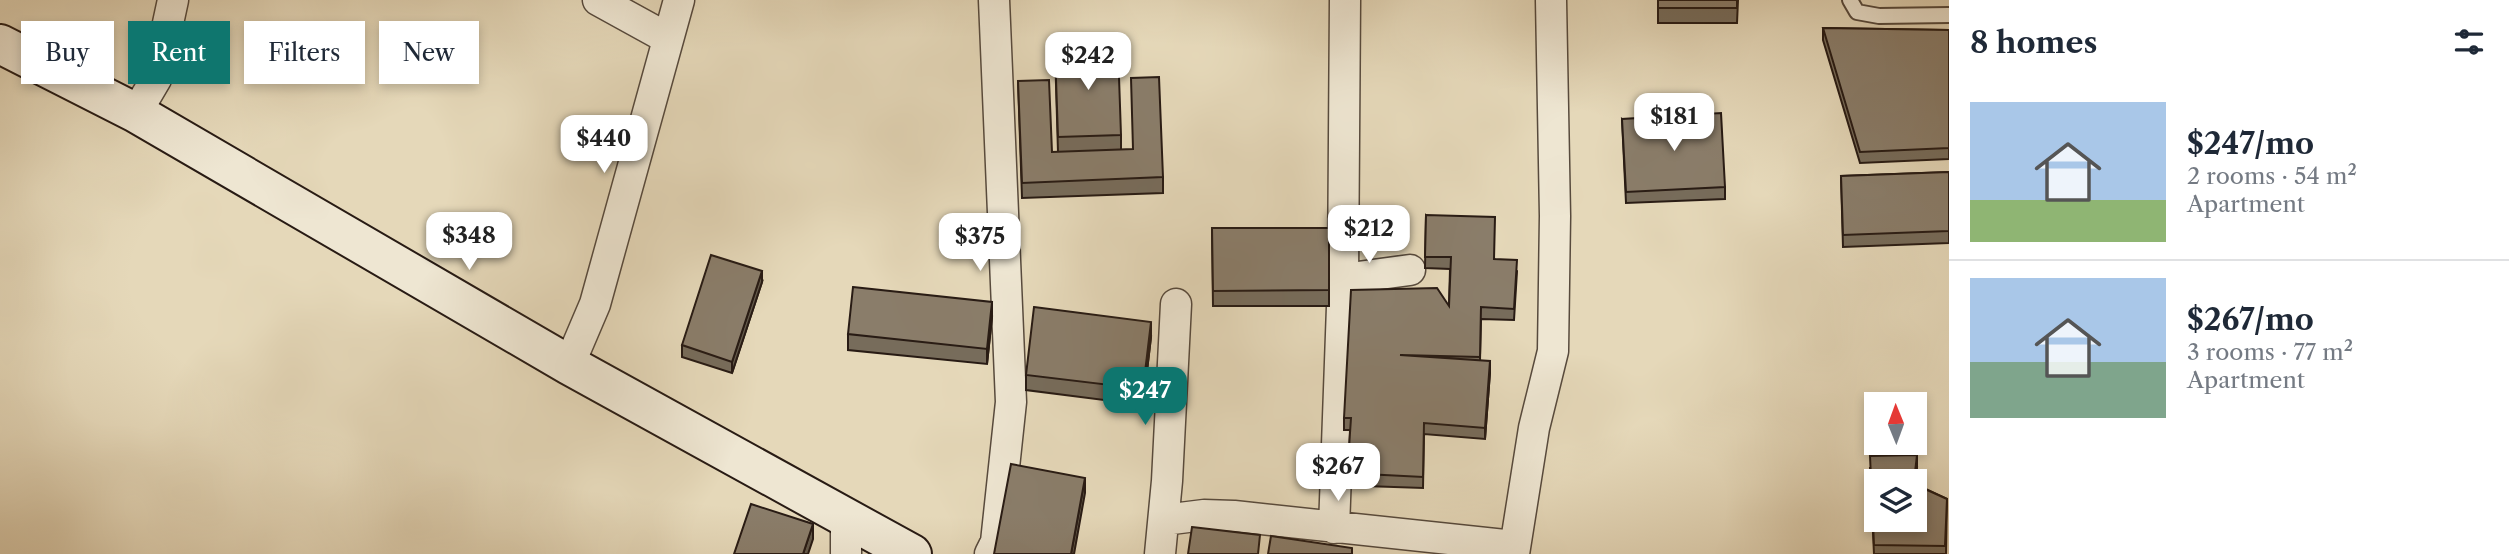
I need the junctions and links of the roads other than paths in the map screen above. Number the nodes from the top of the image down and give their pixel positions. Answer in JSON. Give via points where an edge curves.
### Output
{"nodes":[{"id":1,"x":173,"y":0,"type":"edge"},
{"id":2,"x":598,"y":0,"type":"edge"},
{"id":3,"x":680,"y":0,"type":"edge"},
{"id":4,"x":995,"y":0,"type":"edge"},
{"id":5,"x":1345,"y":0,"type":"edge"},
{"id":6,"x":1551,"y":0,"type":"edge"},
{"id":7,"x":1850,"y":0,"type":"edge"},
{"id":8,"x":1949,"y":15,"type":"edge"},
{"id":9,"x":667,"y":38,"type":"junction"},
{"id":10,"x":0,"y":44,"type":"edge"},
{"id":11,"x":136,"y":113,"type":"junction"},
{"id":12,"x":1410,"y":270,"type":"dead end"},
{"id":13,"x":1343,"y":279,"type":"junction"},
{"id":14,"x":1176,"y":304,"type":"dead end"},
{"id":15,"x":569,"y":365,"type":"junction"},
{"id":16,"x":846,"y":517,"type":"junction"},
{"id":17,"x":1164,"y":520,"type":"junction"},
{"id":18,"x":1334,"y":528,"type":"junction"},
{"id":19,"x":1514,"y":550,"type":"edge"},
{"id":20,"x":846,"y":554,"type":"edge"},
{"id":21,"x":912,"y":554,"type":"edge"},
{"id":22,"x":990,"y":554,"type":"edge"},
{"id":23,"x":1160,"y":554,"type":"edge"}],
"edges":[{"from":1,"to":11,"type":"street","via":[[156,79]]},
{"from":2,"to":9,"type":"street"},
{"from":3,"to":9,"type":"street"},
{"from":4,"to":22,"type":"street","via":[[1011,402],[996,542]]},
{"from":5,"to":13,"type":"street"},
{"from":6,"to":19,"type":"street","via":[[1553,351],[1534,428]]},
{"from":7,"to":8,"type":"lane","via":[[1857,12],[1879,16]]},
{"from":9,"to":15,"type":"street","via":[[594,304]]},
{"from":10,"to":11,"type":"street"},
{"from":11,"to":15,"type":"street"},
{"from":12,"to":13,"type":"street"},
{"from":13,"to":18,"type":"street"},
{"from":14,"to":17,"type":"street"},
{"from":15,"to":16,"type":"street"},
{"from":16,"to":20,"type":"street"},
{"from":16,"to":21,"type":"street"},
{"from":17,"to":18,"type":"street","via":[[1204,515]]},
{"from":17,"to":23,"type":"street"},
{"from":18,"to":19,"type":"street"}]}
